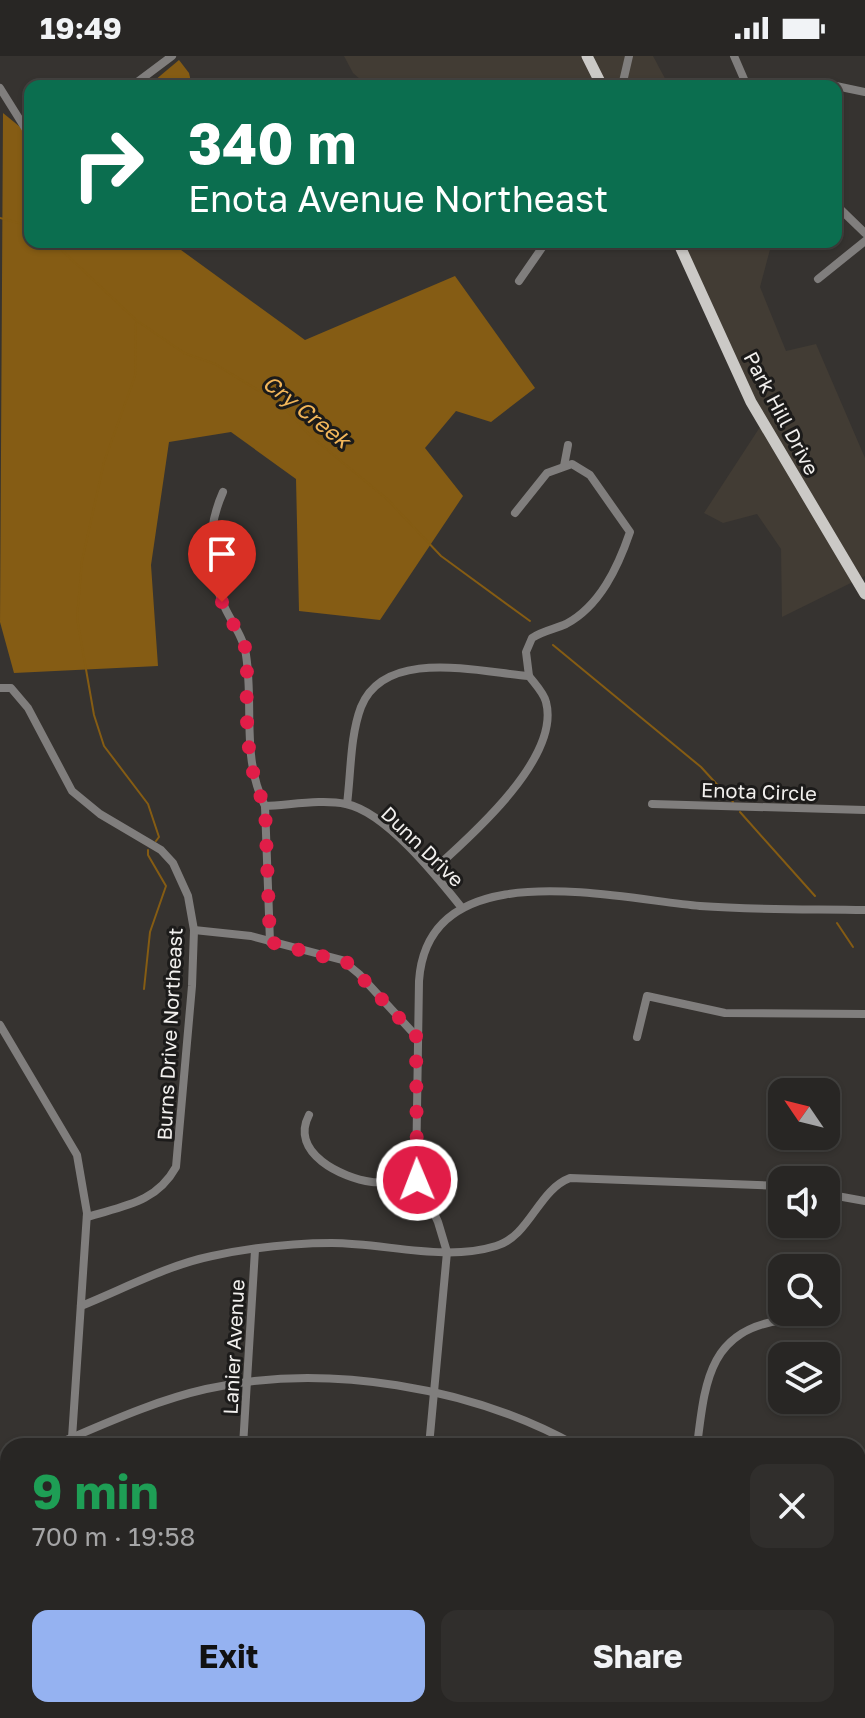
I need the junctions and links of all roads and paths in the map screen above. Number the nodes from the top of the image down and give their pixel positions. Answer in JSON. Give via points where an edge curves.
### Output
{"nodes":[{"id":1,"x":172,"y":56,"type":"edge"},
{"id":2,"x":587,"y":56,"type":"edge"},
{"id":3,"x":629,"y":56,"type":"edge"},
{"id":4,"x":734,"y":56,"type":"edge"},
{"id":5,"x":140,"y":80,"type":"edge"},
{"id":6,"x":599,"y":80,"type":"edge"},
{"id":7,"x":623,"y":80,"type":"edge"},
{"id":8,"x":744,"y":80,"type":"edge"},
{"id":9,"x":842,"y":87,"type":"edge"},
{"id":10,"x":0,"y":88,"type":"edge"},
{"id":11,"x":865,"y":92,"type":"edge"},
{"id":12,"x":24,"y":126,"type":"edge"},
{"id":13,"x":842,"y":211,"type":"edge"},
{"id":14,"x":865,"y":233,"type":"edge"},
{"id":15,"x":865,"y":241,"type":"edge"},
{"id":16,"x":542,"y":248,"type":"edge"},
{"id":17,"x":681,"y":248,"type":"edge"},
{"id":18,"x":818,"y":279,"type":"dead end"},
{"id":19,"x":519,"y":281,"type":"dead end"},
{"id":20,"x":568,"y":445,"type":"dead end"},
{"id":21,"x":564,"y":466,"type":"junction"},
{"id":22,"x":223,"y":492,"type":"dead end"},
{"id":23,"x":515,"y":513,"type":"dead end"},
{"id":24,"x":865,"y":594,"type":"edge"},
{"id":25,"x":529,"y":676,"type":"junction"},
{"id":26,"x":0,"y":688,"type":"edge"},
{"id":27,"x":347,"y":804,"type":"junction"},
{"id":28,"x":652,"y":804,"type":"dead end"},
{"id":29,"x":265,"y":806,"type":"junction"},
{"id":30,"x":865,"y":810,"type":"edge"},
{"id":31,"x":432,"y":871,"type":"junction"},
{"id":32,"x":462,"y":908,"type":"junction"},
{"id":33,"x":865,"y":910,"type":"edge"},
{"id":34,"x":194,"y":930,"type":"junction"},
{"id":35,"x":270,"y":942,"type":"junction"},
{"id":36,"x":865,"y":1014,"type":"edge"},
{"id":37,"x":0,"y":1025,"type":"edge"},
{"id":38,"x":416,"y":1036,"type":"junction"},
{"id":39,"x":637,"y":1037,"type":"dead end"},
{"id":40,"x":309,"y":1115,"type":"dead end"},
{"id":41,"x":416,"y":1174,"type":"junction"},
{"id":42,"x":768,"y":1185,"type":"edge"},
{"id":43,"x":840,"y":1197,"type":"edge"},
{"id":44,"x":865,"y":1201,"type":"edge"},
{"id":45,"x":87,"y":1217,"type":"junction"},
{"id":46,"x":255,"y":1250,"type":"junction"},
{"id":47,"x":447,"y":1252,"type":"junction"},
{"id":48,"x":81,"y":1306,"type":"junction"},
{"id":49,"x":768,"y":1324,"type":"edge"},
{"id":50,"x":248,"y":1384,"type":"junction"},
{"id":51,"x":432,"y":1392,"type":"junction"},
{"id":52,"x":74,"y":1438,"type":"edge"},
{"id":53,"x":83,"y":1438,"type":"edge"},
{"id":54,"x":244,"y":1438,"type":"edge"},
{"id":55,"x":429,"y":1438,"type":"edge"},
{"id":56,"x":557,"y":1438,"type":"edge"},
{"id":57,"x":698,"y":1438,"type":"edge"}],
"edges":[{"from":1,"to":5,"type":"street"},
{"from":2,"to":6,"type":"main road"},
{"from":3,"to":7,"type":"street"},
{"from":4,"to":8,"type":"street"},
{"from":9,"to":11,"type":"street"},
{"from":10,"to":12,"type":"street"},
{"from":13,"to":14,"type":"street"},
{"from":15,"to":18,"type":"street"},
{"from":16,"to":19,"type":"street"},
{"from":17,"to":24,"type":"main road","name":"Park Hill Drive","via":[[751,402]]},
{"from":20,"to":21,"type":"street"},
{"from":21,"to":23,"type":"street","via":[[547,473]]},
{"from":21,"to":25,"type":"street","via":[[572,464],[590,475],[630,532],[623,554],[590,606],[532,638],[526,652]]},
{"from":22,"to":29,"type":"street","via":[[212,517],[211,574],[246,649],[250,751]]},
{"from":25,"to":27,"type":"street","via":[[413,668],[382,680],[360,709]]},
{"from":25,"to":31,"type":"street","via":[[546,700],[547,727],[534,758],[475,832]]},
{"from":26,"to":34,"type":"street","name":"Burns Drive Northeast","via":[[11,688],[28,708],[72,791],[173,863],[188,896]]},
{"from":27,"to":29,"type":"street"},
{"from":27,"to":31,"type":"street","name":"Dunn Drive","via":[[370,815]]},
{"from":28,"to":30,"type":"street","name":"Enota Circle"},
{"from":29,"to":35,"type":"street"},
{"from":31,"to":32,"type":"street","name":"Dunn Drive"},
{"from":32,"to":33,"type":"street","via":[[520,893],[573,890],[705,906]]},
{"from":32,"to":38,"type":"street","via":[[432,933],[422,952]]},
{"from":34,"to":35,"type":"street"},
{"from":34,"to":45,"type":"street","name":"Burns Drive Northeast","via":[[176,1167],[145,1199]]},
{"from":35,"to":38,"type":"street","via":[[348,963]]},
{"from":36,"to":39,"type":"street","via":[[725,1013],[647,996]]},
{"from":37,"to":45,"type":"street","via":[[77,1155]]},
{"from":38,"to":41,"type":"street"},
{"from":40,"to":41,"type":"street","via":[[305,1137],[316,1158],[374,1182]]},
{"from":41,"to":47,"type":"street"},
{"from":42,"to":47,"type":"street","via":[[570,1178],[509,1241]]},
{"from":43,"to":44,"type":"street"},
{"from":45,"to":48,"type":"street"},
{"from":46,"to":47,"type":"street","via":[[333,1243]]},
{"from":46,"to":48,"type":"street","via":[[209,1257]]},
{"from":46,"to":50,"type":"street","name":"Lanier Avenue"},
{"from":47,"to":51,"type":"street"},
{"from":48,"to":52,"type":"street"},
{"from":49,"to":57,"type":"street","via":[[748,1330],[716,1359],[705,1387]]},
{"from":50,"to":51,"type":"street","via":[[355,1381]]},
{"from":50,"to":53,"type":"street","via":[[171,1399]]},
{"from":50,"to":54,"type":"street","name":"Lanier Avenue"},
{"from":51,"to":55,"type":"street"},
{"from":51,"to":56,"type":"street","via":[[491,1407]]}]}
